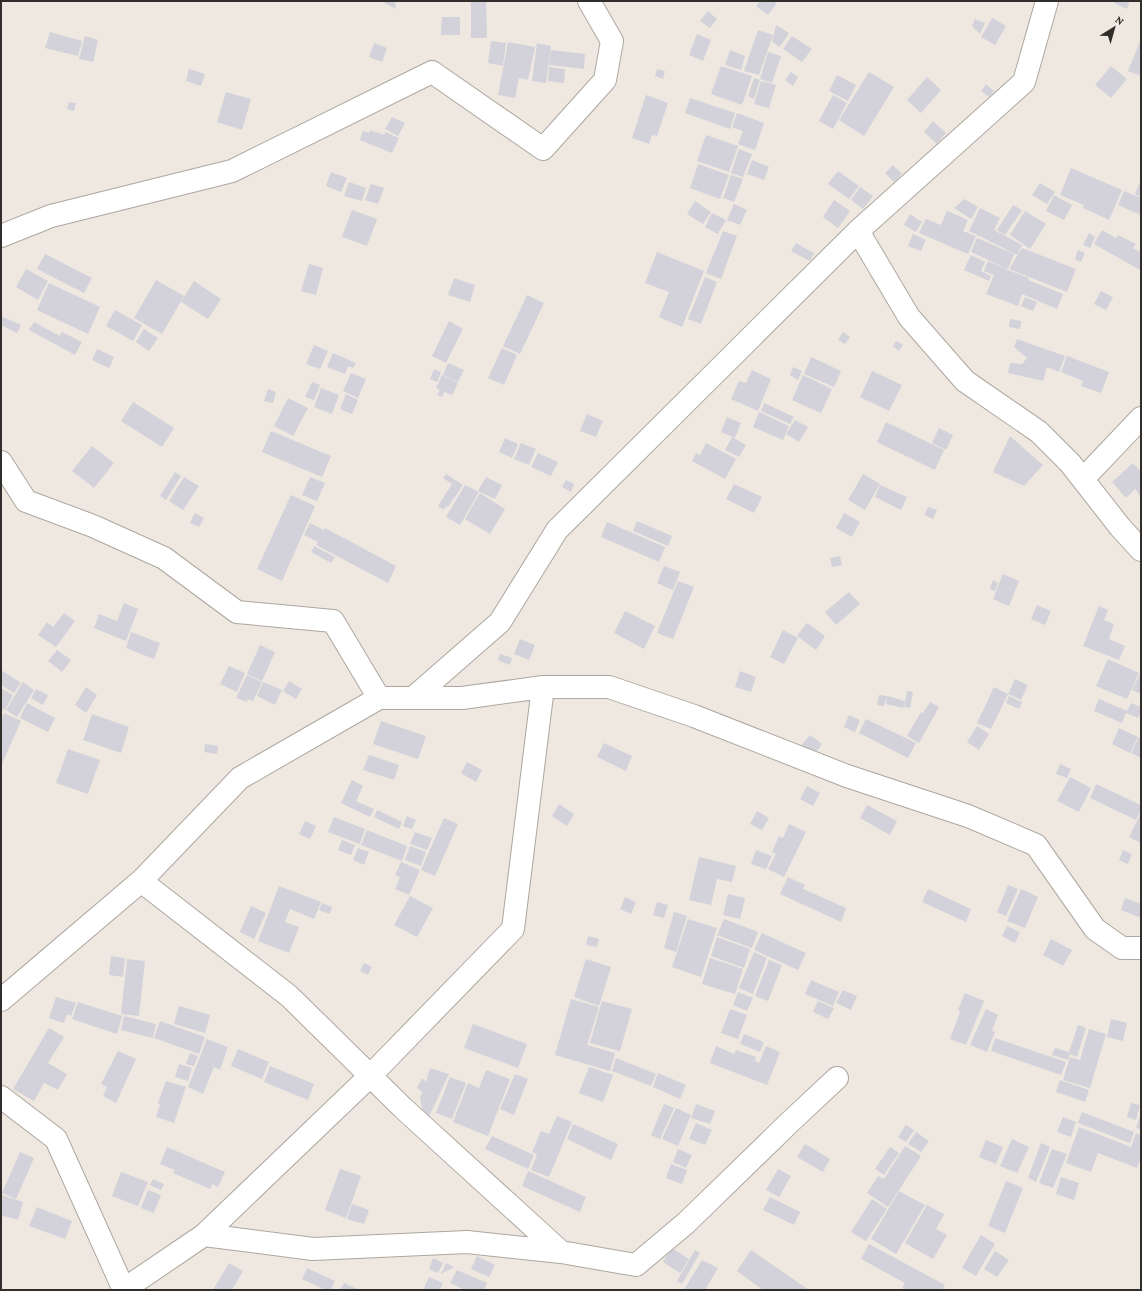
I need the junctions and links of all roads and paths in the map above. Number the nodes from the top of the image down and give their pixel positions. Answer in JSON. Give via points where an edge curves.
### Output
{"nodes":[{"id":1,"x":589,"y":1,"type":"edge"},
{"id":2,"x":1047,"y":1,"type":"edge"},
{"id":3,"x":858,"y":231,"type":"junction"},
{"id":4,"x":1,"y":236,"type":"edge"},
{"id":5,"x":1141,"y":418,"type":"edge"},
{"id":6,"x":1,"y":462,"type":"edge"},
{"id":7,"x":1083,"y":479,"type":"junction"},
{"id":8,"x":1141,"y":550,"type":"edge"},
{"id":9,"x":543,"y":687,"type":"junction"},
{"id":10,"x":379,"y":698,"type":"junction"},
{"id":11,"x":413,"y":698,"type":"junction"},
{"id":12,"x":142,"y":881,"type":"junction"},
{"id":13,"x":1141,"y":948,"type":"edge"},
{"id":14,"x":1,"y":1000,"type":"edge"},
{"id":15,"x":370,"y":1076,"type":"junction"},
{"id":16,"x":837,"y":1078,"type":"dead end"},
{"id":17,"x":1,"y":1097,"type":"edge"},
{"id":18,"x":204,"y":1235,"type":"junction"},
{"id":19,"x":561,"y":1252,"type":"junction"},
{"id":20,"x":124,"y":1290,"type":"edge"}],
"edges":[{"from":1,"to":4,"type":"street","via":[[612,41],[605,80],[543,149],[432,72],[232,171],[51,216]]},
{"from":2,"to":3,"type":"street","via":[[1024,82]]},
{"from":3,"to":7,"type":"street","via":[[909,317],[965,381],[1039,432]]},
{"from":3,"to":11,"type":"street","via":[[557,530],[500,622]]},
{"from":5,"to":7,"type":"street"},
{"from":6,"to":10,"type":"street","via":[[26,501],[93,526],[164,558],[237,612],[333,621]]},
{"from":7,"to":8,"type":"street"},
{"from":9,"to":11,"type":"street","via":[[462,698]]},
{"from":9,"to":13,"type":"street","via":[[609,687],[694,716],[847,776],[968,816],[1036,845],[1095,929],[1122,948]]},
{"from":9,"to":15,"type":"street","via":[[513,929]]},
{"from":10,"to":11,"type":"street"},
{"from":10,"to":12,"type":"street","via":[[240,778]]},
{"from":12,"to":14,"type":"street"},
{"from":12,"to":15,"type":"street","via":[[289,996]]},
{"from":15,"to":18,"type":"street"},
{"from":15,"to":19,"type":"street","via":[[408,1114]]},
{"from":16,"to":19,"type":"street","via":[[686,1223],[636,1265]]},
{"from":17,"to":20,"type":"street","via":[[56,1139]]},
{"from":18,"to":19,"type":"street","via":[[314,1249],[467,1242]]},
{"from":18,"to":20,"type":"street"}]}
